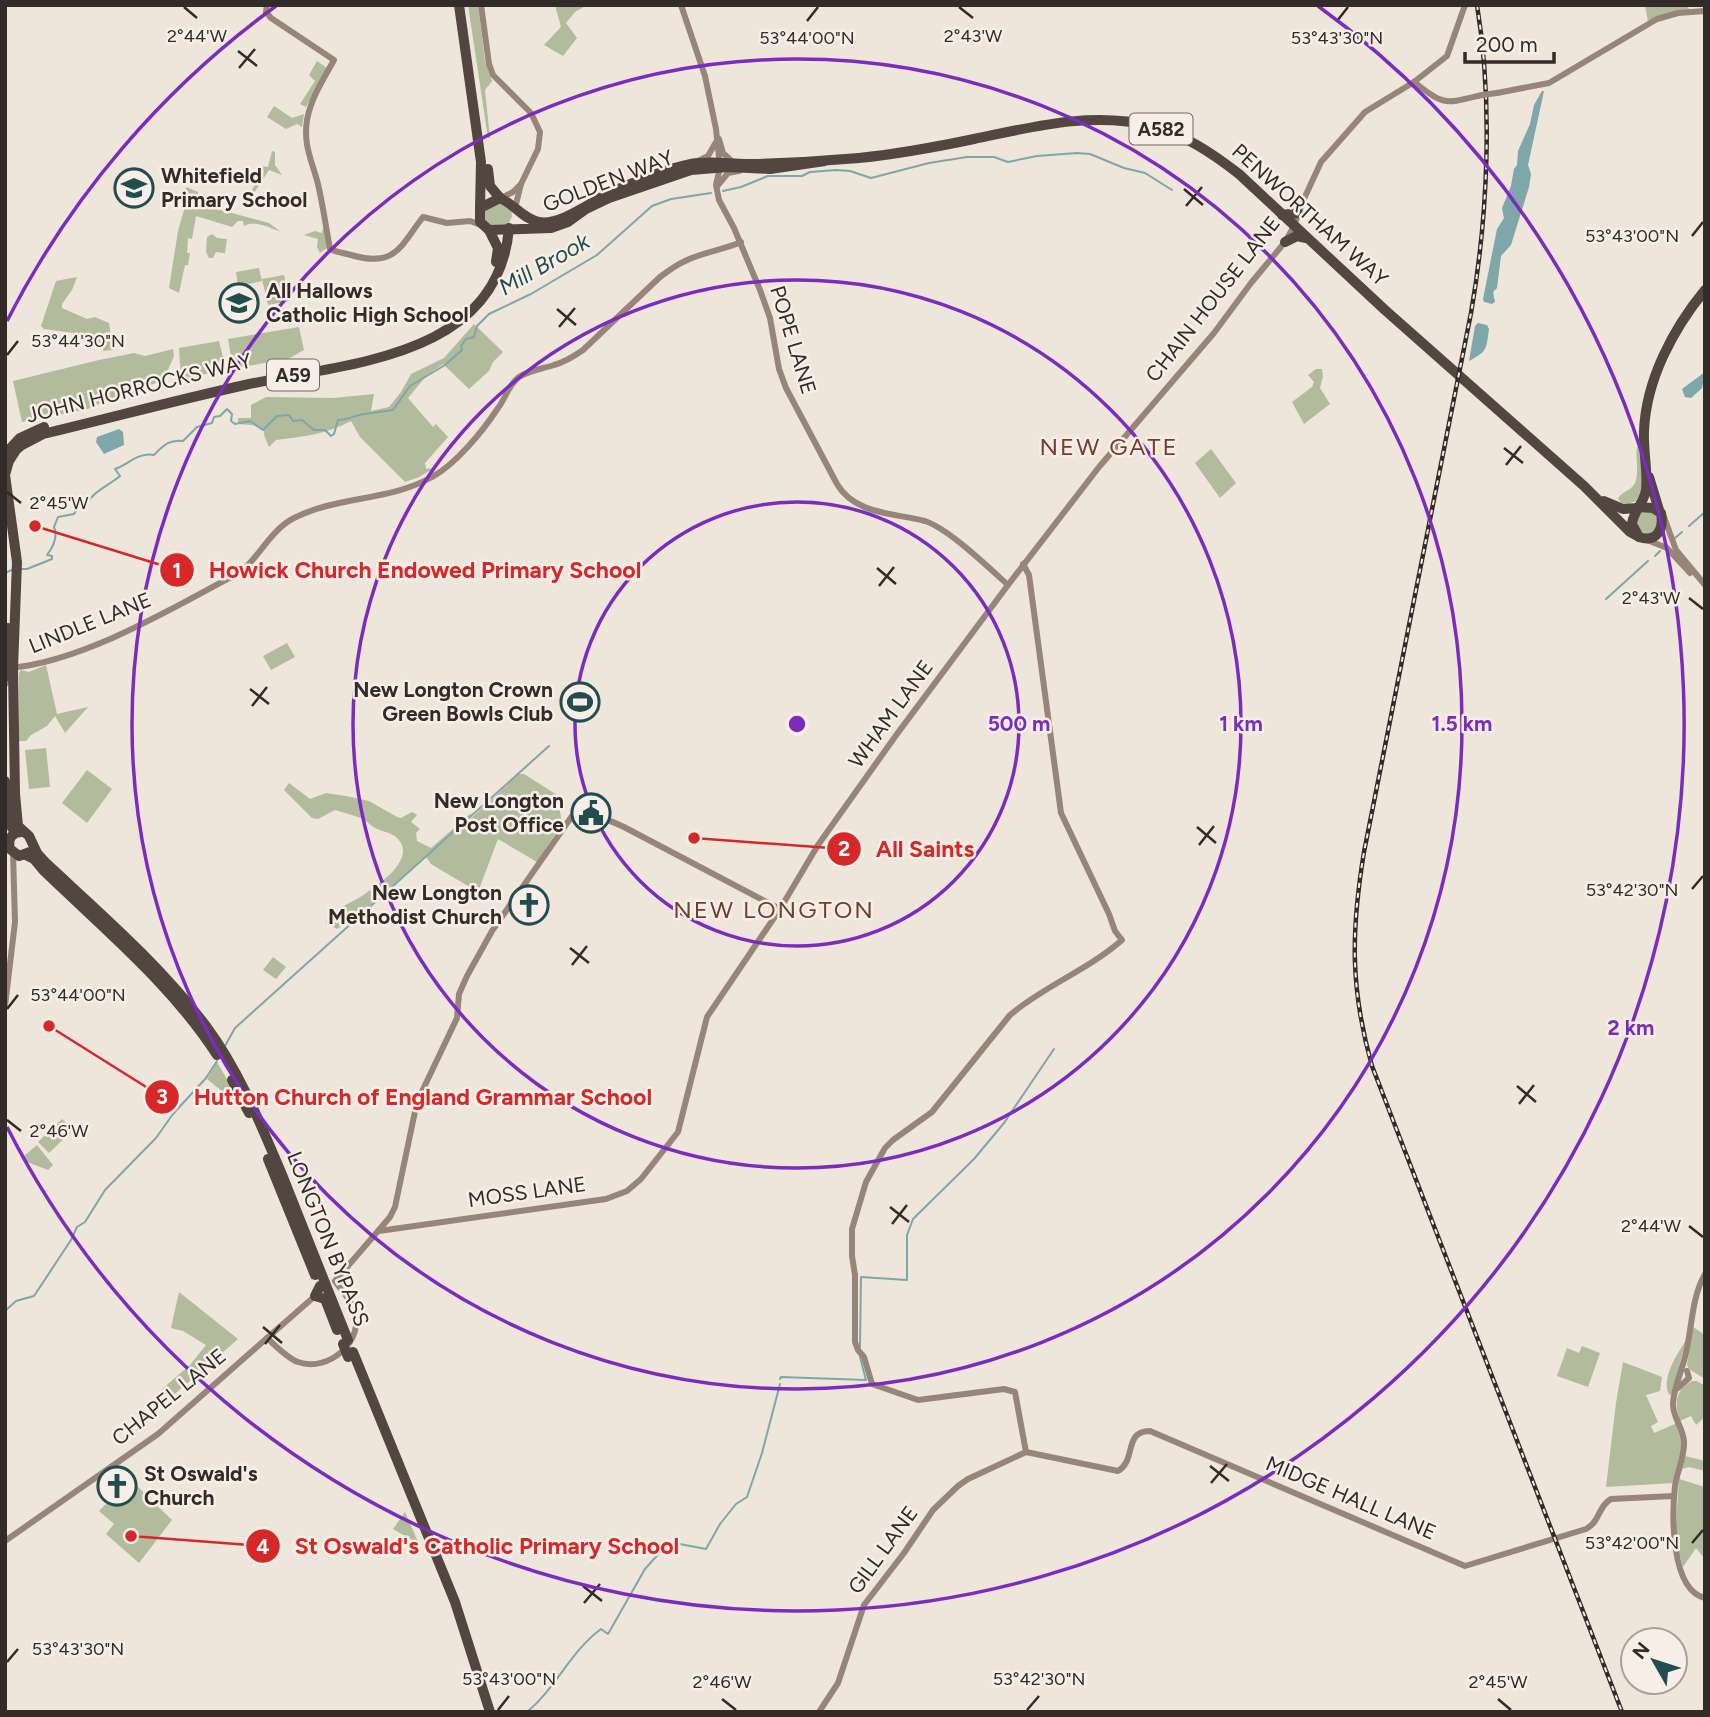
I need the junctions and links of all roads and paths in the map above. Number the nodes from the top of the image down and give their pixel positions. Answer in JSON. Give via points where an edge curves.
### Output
{"nodes":[{"id":1,"x":267,"y":5,"type":"edge"},
{"id":2,"x":459,"y":5,"type":"edge"},
{"id":3,"x":465,"y":5,"type":"edge"},
{"id":4,"x":481,"y":5,"type":"edge"},
{"id":5,"x":681,"y":5,"type":"edge"},
{"id":6,"x":1465,"y":5,"type":"edge"},
{"id":7,"x":1705,"y":11,"type":"edge"},
{"id":8,"x":1414,"y":82,"type":"junction"},
{"id":9,"x":717,"y":137,"type":"junction"},
{"id":10,"x":825,"y":161,"type":"junction"},
{"id":11,"x":736,"y":163,"type":"junction"},
{"id":12,"x":720,"y":164,"type":"junction"},
{"id":13,"x":703,"y":168,"type":"junction"},
{"id":14,"x":765,"y":169,"type":"junction"},
{"id":15,"x":666,"y":172,"type":"junction"},
{"id":16,"x":522,"y":184,"type":"junction"},
{"id":17,"x":717,"y":192,"type":"junction"},
{"id":18,"x":500,"y":198,"type":"junction"},
{"id":19,"x":480,"y":208,"type":"junction"},
{"id":20,"x":515,"y":208,"type":"junction"},
{"id":21,"x":1298,"y":213,"type":"junction"},
{"id":22,"x":1282,"y":215,"type":"junction"},
{"id":23,"x":462,"y":220,"type":"junction"},
{"id":24,"x":1294,"y":226,"type":"junction"},
{"id":25,"x":487,"y":228,"type":"junction"},
{"id":26,"x":510,"y":228,"type":"junction"},
{"id":27,"x":1306,"y":238,"type":"junction"},
{"id":28,"x":741,"y":242,"type":"junction"},
{"id":29,"x":1285,"y":242,"type":"junction"},
{"id":30,"x":1705,"y":290,"type":"edge"},
{"id":31,"x":10,"y":447,"type":"edge"},
{"id":32,"x":1644,"y":449,"type":"junction"},
{"id":33,"x":1584,"y":486,"type":"junction"},
{"id":34,"x":1639,"y":508,"type":"junction"},
{"id":35,"x":1660,"y":512,"type":"junction"},
{"id":36,"x":5,"y":519,"type":"edge"},
{"id":37,"x":1642,"y":538,"type":"junction"},
{"id":38,"x":1038,"y":545,"type":"joint"},
{"id":39,"x":1023,"y":564,"type":"junction"},
{"id":40,"x":1698,"y":578,"type":"junction"},
{"id":41,"x":1008,"y":585,"type":"junction"},
{"id":42,"x":1705,"y":585,"type":"edge"},
{"id":43,"x":9,"y":680,"type":"edge"},
{"id":44,"x":10,"y":744,"type":"edge"},
{"id":45,"x":5,"y":781,"type":"edge"},
{"id":46,"x":24,"y":832,"type":"junction"},
{"id":47,"x":12,"y":836,"type":"junction"},
{"id":48,"x":32,"y":841,"type":"junction"},
{"id":49,"x":19,"y":857,"type":"junction"},
{"id":50,"x":780,"y":909,"type":"junction"},
{"id":51,"x":5,"y":1006,"type":"edge"},
{"id":52,"x":626,"y":1191,"type":"joint"},
{"id":53,"x":379,"y":1231,"type":"junction"},
{"id":54,"x":316,"y":1258,"type":"junction"},
{"id":55,"x":1705,"y":1274,"type":"edge"},
{"id":56,"x":335,"y":1282,"type":"junction"},
{"id":57,"x":322,"y":1294,"type":"junction"},
{"id":58,"x":267,"y":1338,"type":"junction"},
{"id":59,"x":1685,"y":1357,"type":"junction"},
{"id":60,"x":1681,"y":1378,"type":"junction"},
{"id":61,"x":1026,"y":1452,"type":"junction"},
{"id":62,"x":1674,"y":1496,"type":"junction"},
{"id":63,"x":5,"y":1541,"type":"edge"},
{"id":64,"x":1705,"y":1598,"type":"edge"},
{"id":65,"x":488,"y":1712,"type":"edge"},
{"id":66,"x":818,"y":1712,"type":"edge"}],
"edges":[{"from":1,"to":23,"type":"street","via":[[271,18],[334,60],[309,112],[306,143],[330,249],[382,260],[404,245],[423,218],[447,223]]},
{"from":2,"to":19,"type":"highway","number":"A59","via":[[481,162]]},
{"from":3,"to":18,"type":"highway","via":[[489,183]]},
{"from":4,"to":16,"type":"street","via":[[493,75],[531,113],[540,132],[538,149]]},
{"from":5,"to":9,"type":"street","via":[[705,76]]},
{"from":6,"to":8,"type":"street","name":"CHAIN HOUSE LANE","via":[[1447,56]]},
{"from":7,"to":8,"type":"street","bridge":true,"via":[[1657,19],[1549,83],[1445,103]]},
{"from":8,"to":21,"type":"street","name":"CHAIN HOUSE LANE","via":[[1348,128],[1316,170]]},
{"from":9,"to":11,"type":"street","via":[[723,153]]},
{"from":9,"to":12,"type":"street"},
{"from":9,"to":15,"type":"street","via":[[704,159]]},
{"from":10,"to":11,"type":"highway","name":"PENWORTHAM WAY","number":"A582"},
{"from":10,"to":14,"type":"highway","name":"PENWORTHAM WAY","number":"A582"},
{"from":10,"to":22,"type":"highway","name":"PENWORTHAM WAY","number":"A582","via":[[937,147],[1053,123],[1133,122],[1169,132],[1216,156]]},
{"from":11,"to":12,"type":"highway","name":"PENWORTHAM WAY","number":"A582"},
{"from":12,"to":13,"type":"highway","name":"GOLDEN WAY","number":"A582"},
{"from":12,"to":14,"type":"highway","name":"PENWORTHAM WAY","number":"A582"},
{"from":12,"to":15,"type":"highway","name":"GOLDEN WAY","number":"A582","via":[[690,164]]},
{"from":12,"to":17,"type":"street"},
{"from":13,"to":17,"type":"street","name":"POPE LANE","via":[[714,174]]},
{"from":13,"to":26,"type":"highway","name":"GOLDEN WAY","number":"A582","via":[[609,198],[556,227]]},
{"from":14,"to":17,"type":"street","via":[[730,172]]},
{"from":15,"to":20,"type":"highway","name":"GOLDEN WAY","number":"A582","via":[[608,193],[554,222],[539,222]]},
{"from":16,"to":18,"type":"street"},
{"from":16,"to":20,"type":"street"},
{"from":17,"to":28,"type":"street","name":"POPE LANE"},
{"from":18,"to":19,"type":"highway"},
{"from":18,"to":20,"type":"highway"},
{"from":19,"to":23,"type":"street"},
{"from":19,"to":25,"type":"highway","number":"A59","via":[[480,219]]},
{"from":20,"to":26,"type":"highway","number":"A59"},
{"from":21,"to":22,"type":"highway"},
{"from":21,"to":24,"type":"street","name":"CHAIN HOUSE LANE"},
{"from":22,"to":24,"type":"highway","name":"PENWORTHAM WAY","number":"A582"},
{"from":23,"to":25,"type":"street"},
{"from":24,"to":27,"type":"highway","name":"PENWORTHAM WAY","number":"A582"},
{"from":24,"to":29,"type":"street","name":"CHAIN HOUSE LANE"},
{"from":25,"to":26,"type":"highway"},
{"from":25,"to":31,"type":"highway","name":"JOHN HORROCKS WAY","number":"A59","via":[[498,250],[488,283],[454,318],[419,339],[393,349],[43,428]]},
{"from":26,"to":31,"type":"highway","name":"JOHN HORROCKS WAY","number":"A59","via":[[502,265],[490,290],[465,317],[421,345],[43,434]]},
{"from":27,"to":29,"type":"highway","via":[[1297,236]]},
{"from":27,"to":33,"type":"highway","name":"PENWORTHAM WAY","number":"A582"},
{"from":28,"to":41,"type":"street","name":"POPE LANE","via":[[770,318],[786,388],[840,489],[868,509],[929,522]]},
{"from":28,"to":43,"type":"street","name":"LINDLE LANE","via":[[675,267],[583,351],[519,377],[485,426],[432,477],[404,489],[295,517],[242,571],[135,628]]},
{"from":29,"to":38,"type":"street","name":"CHAIN HOUSE LANE"},
{"from":30,"to":32,"type":"highway","via":[[1660,365],[1646,411]]},
{"from":31,"to":43,"type":"highway","via":[[5,475],[17,562]]},
{"from":32,"to":34,"type":"highway","via":[[1646,491]]},
{"from":32,"to":35,"type":"highway"},
{"from":33,"to":34,"type":"highway","name":"PENWORTHAM WAY","number":"A582","via":[[1613,505]]},
{"from":33,"to":37,"type":"highway","name":"PENWORTHAM WAY","number":"A582","via":[[1630,532]]},
{"from":34,"to":35,"type":"highway","number":"A582"},
{"from":34,"to":37,"type":"highway","via":[[1632,524]]},
{"from":35,"to":37,"type":"highway","via":[[1659,532]]},
{"from":35,"to":40,"type":"street","via":[[1676,550]]},
{"from":36,"to":43,"type":"highway","via":[[11,573]]},
{"from":37,"to":40,"type":"street","via":[[1667,548]]},
{"from":38,"to":39,"type":"street","name":"WHAM LANE"},
{"from":39,"to":41,"type":"street","name":"WHAM LANE"},
{"from":39,"to":61,"type":"street","via":[[1029,575],[1061,813],[1122,940],[1010,1015],[932,1112],[893,1140],[862,1194],[852,1228],[852,1256],[855,1342],[874,1387],[918,1400],[1004,1389],[1015,1392]]},
{"from":40,"to":42,"type":"street"},
{"from":41,"to":50,"type":"street","name":"WHAM LANE","via":[[818,845]]},
{"from":43,"to":44,"type":"highway"},
{"from":44,"to":46,"type":"highway","via":[[17,822]]},
{"from":45,"to":47,"type":"highway"},
{"from":46,"to":47,"type":"highway"},
{"from":46,"to":48,"type":"highway"},
{"from":47,"to":49,"type":"highway","via":[[8,845]]},
{"from":48,"to":49,"type":"highway","via":[[32,849]]},
{"from":48,"to":54,"type":"highway","name":"LONGTON BYPASS","via":[[42,859],[144,956],[206,1027],[255,1110]]},
{"from":49,"to":51,"type":"street"},
{"from":49,"to":57,"type":"highway","name":"LONGTON BYPASS","via":[[34,859],[156,980],[213,1048],[249,1113]]},
{"from":50,"to":52,"type":"street","name":"WHAM LANE","via":[[707,1017],[678,1132],[642,1179]]},
{"from":50,"to":53,"type":"street","via":[[608,820],[570,818],[511,902],[459,993],[457,1018],[417,1102],[395,1207]]},
{"from":52,"to":53,"type":"street","name":"MOSS LANE","via":[[606,1199]]},
{"from":53,"to":56,"type":"street"},
{"from":54,"to":56,"type":"highway","via":[[326,1279]]},
{"from":54,"to":57,"type":"highway","name":"LONGTON BYPASS"},
{"from":55,"to":59,"type":"street"},
{"from":56,"to":57,"type":"highway"},
{"from":56,"to":58,"type":"street","via":[[356,1317],[352,1337],[342,1352],[311,1365],[295,1361]]},
{"from":57,"to":58,"type":"street","name":"CHAPEL LANE"},
{"from":57,"to":65,"type":"highway","name":"LONGTON BYPASS","bridge":true,"via":[[351,1355]]},
{"from":58,"to":63,"type":"street","name":"CHAPEL LANE","via":[[158,1434]]},
{"from":59,"to":60,"type":"street"},
{"from":59,"to":60,"type":"street","via":[[1690,1376]]},
{"from":60,"to":62,"type":"street","via":[[1673,1410],[1684,1441]]},
{"from":61,"to":62,"type":"street","name":"MIDGE HALL LANE","via":[[1118,1471],[1126,1464],[1135,1435],[1150,1431],[1465,1566],[1586,1530],[1611,1499]]},
{"from":61,"to":66,"type":"street","name":"GILL LANE","via":[[963,1482],[933,1510],[864,1605],[838,1683]]},
{"from":62,"to":64,"type":"street","via":[[1673,1534],[1681,1570],[1691,1590]]}]}
